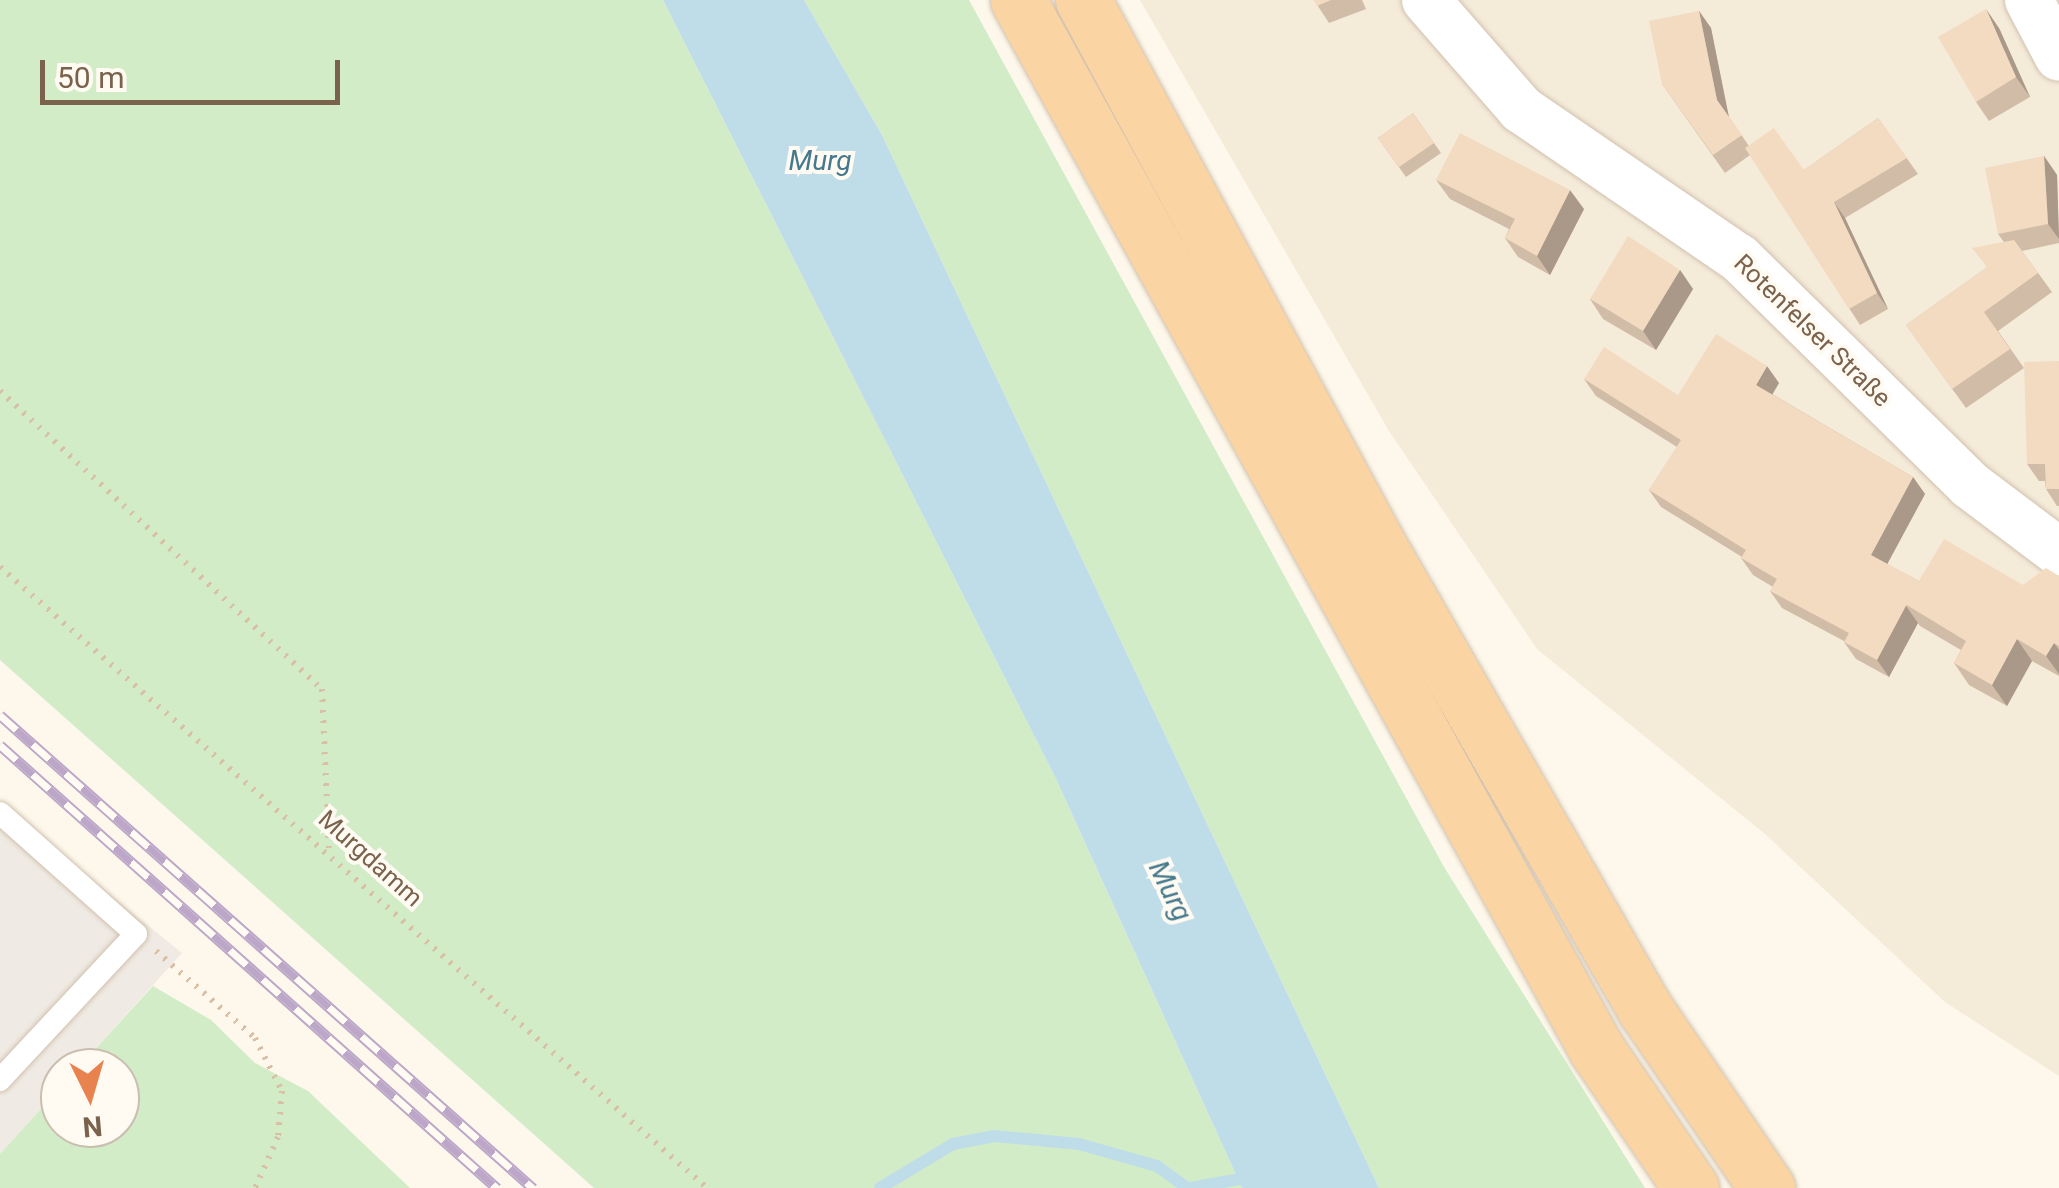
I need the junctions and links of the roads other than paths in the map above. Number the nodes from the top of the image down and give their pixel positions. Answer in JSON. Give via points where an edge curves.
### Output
{"nodes":[{"id":1,"x":1018,"y":0,"type":"edge"},
{"id":2,"x":1083,"y":0,"type":"edge"},
{"id":3,"x":1426,"y":0,"type":"edge"},
{"id":4,"x":2029,"y":0,"type":"edge"},
{"id":5,"x":2059,"y":57,"type":"edge"},
{"id":6,"x":2059,"y":552,"type":"edge"},
{"id":7,"x":0,"y":813,"type":"edge"},
{"id":8,"x":0,"y":1080,"type":"edge"},
{"id":9,"x":1691,"y":1188,"type":"edge"},
{"id":10,"x":1767,"y":1188,"type":"edge"}],
"edges":[{"from":1,"to":9,"type":"highway","via":[[1597,1050]]},
{"from":2,"to":10,"type":"highway","via":[[1377,542],[1634,992]]},
{"from":3,"to":6,"type":"street","name":"Rotenfelser Straße","via":[[1521,110],[1739,258],[1970,485]]},
{"from":4,"to":5,"type":"street"},
{"from":7,"to":8,"type":"lane","via":[[136,934]]}]}
